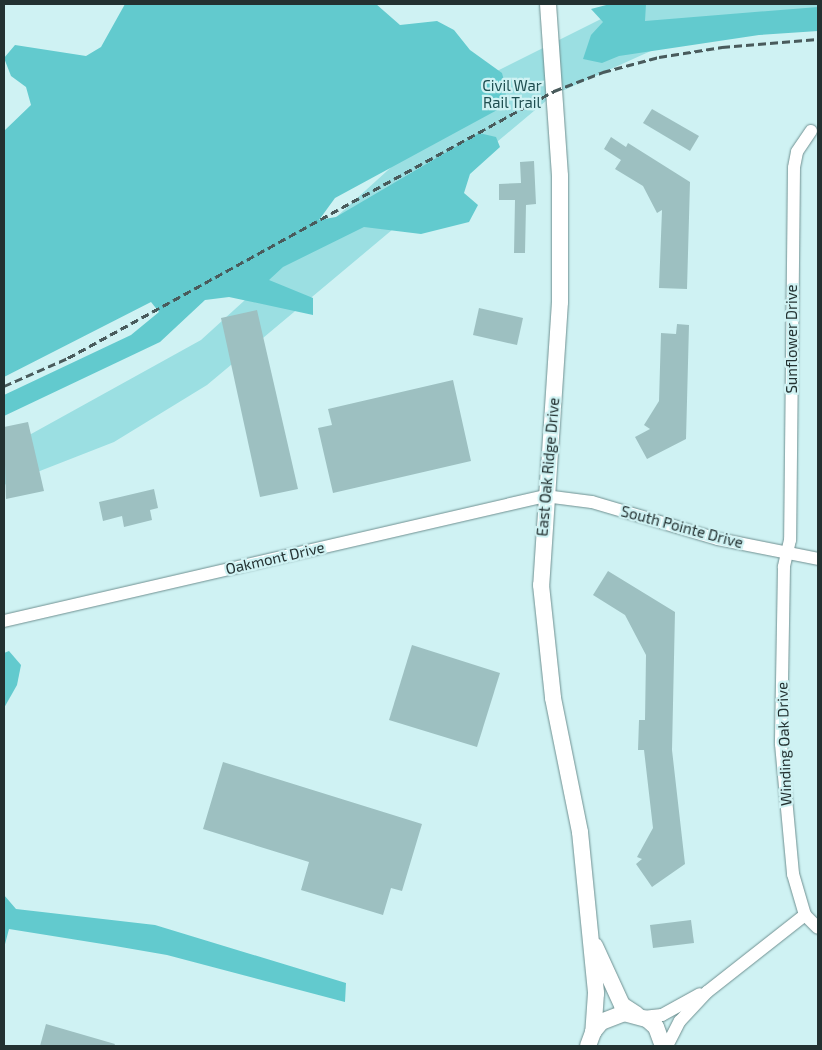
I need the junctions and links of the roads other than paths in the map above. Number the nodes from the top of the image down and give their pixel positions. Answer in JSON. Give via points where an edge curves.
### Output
{"nodes":[{"id":1,"x":548,"y":4,"type":"edge"},
{"id":2,"x":811,"y":130,"type":"dead end"},
{"id":3,"x":545,"y":496,"type":"junction"},
{"id":4,"x":787,"y":553,"type":"junction"},
{"id":5,"x":818,"y":559,"type":"edge"},
{"id":6,"x":4,"y":621,"type":"edge"},
{"id":7,"x":805,"y":915,"type":"junction"},
{"id":8,"x":587,"y":927,"type":"junction"},
{"id":9,"x":818,"y":928,"type":"edge"},
{"id":10,"x":707,"y":992,"type":"junction"},
{"id":11,"x":639,"y":1015,"type":"junction"},
{"id":12,"x":590,"y":1039,"type":"edge"},
{"id":13,"x":665,"y":1046,"type":"edge"}],
"edges":[{"from":1,"to":3,"type":"main road","name":"East Oak Ridge Drive","via":[[560,176],[560,302]]},
{"from":2,"to":4,"type":"street","name":"Sunflower Drive","via":[[797,152],[794,168],[790,540]]},
{"from":3,"to":4,"type":"street","name":"South Pointe Drive","via":[[592,502],[718,539]]},
{"from":3,"to":6,"type":"street","name":"Oakmont Drive"},
{"from":3,"to":8,"type":"main road","name":"East Oak Ridge Drive","via":[[541,550],[543,624],[553,698],[580,832]]},
{"from":4,"to":5,"type":"street","name":"South Pointe Drive"},
{"from":4,"to":7,"type":"street","name":"Winding Oak Drive","via":[[782,777],[793,874]]},
{"from":7,"to":9,"type":"street","name":"Winding Oak Drive"},
{"from":7,"to":10,"type":"street"},
{"from":8,"to":11,"type":"main road","name":"East Oak Ridge Drive","via":[[622,1006]]},
{"from":8,"to":12,"type":"main road","name":"East Oak Ridge Drive","via":[[596,993]]},
{"from":10,"to":11,"type":"street","via":[[662,1015]]},
{"from":10,"to":13,"type":"street","via":[[680,1021]]},
{"from":11,"to":12,"type":"main road","via":[[612,1015]]},
{"from":11,"to":13,"type":"main road","name":"East Oak Ridge Drive","via":[[656,1027]]}]}
